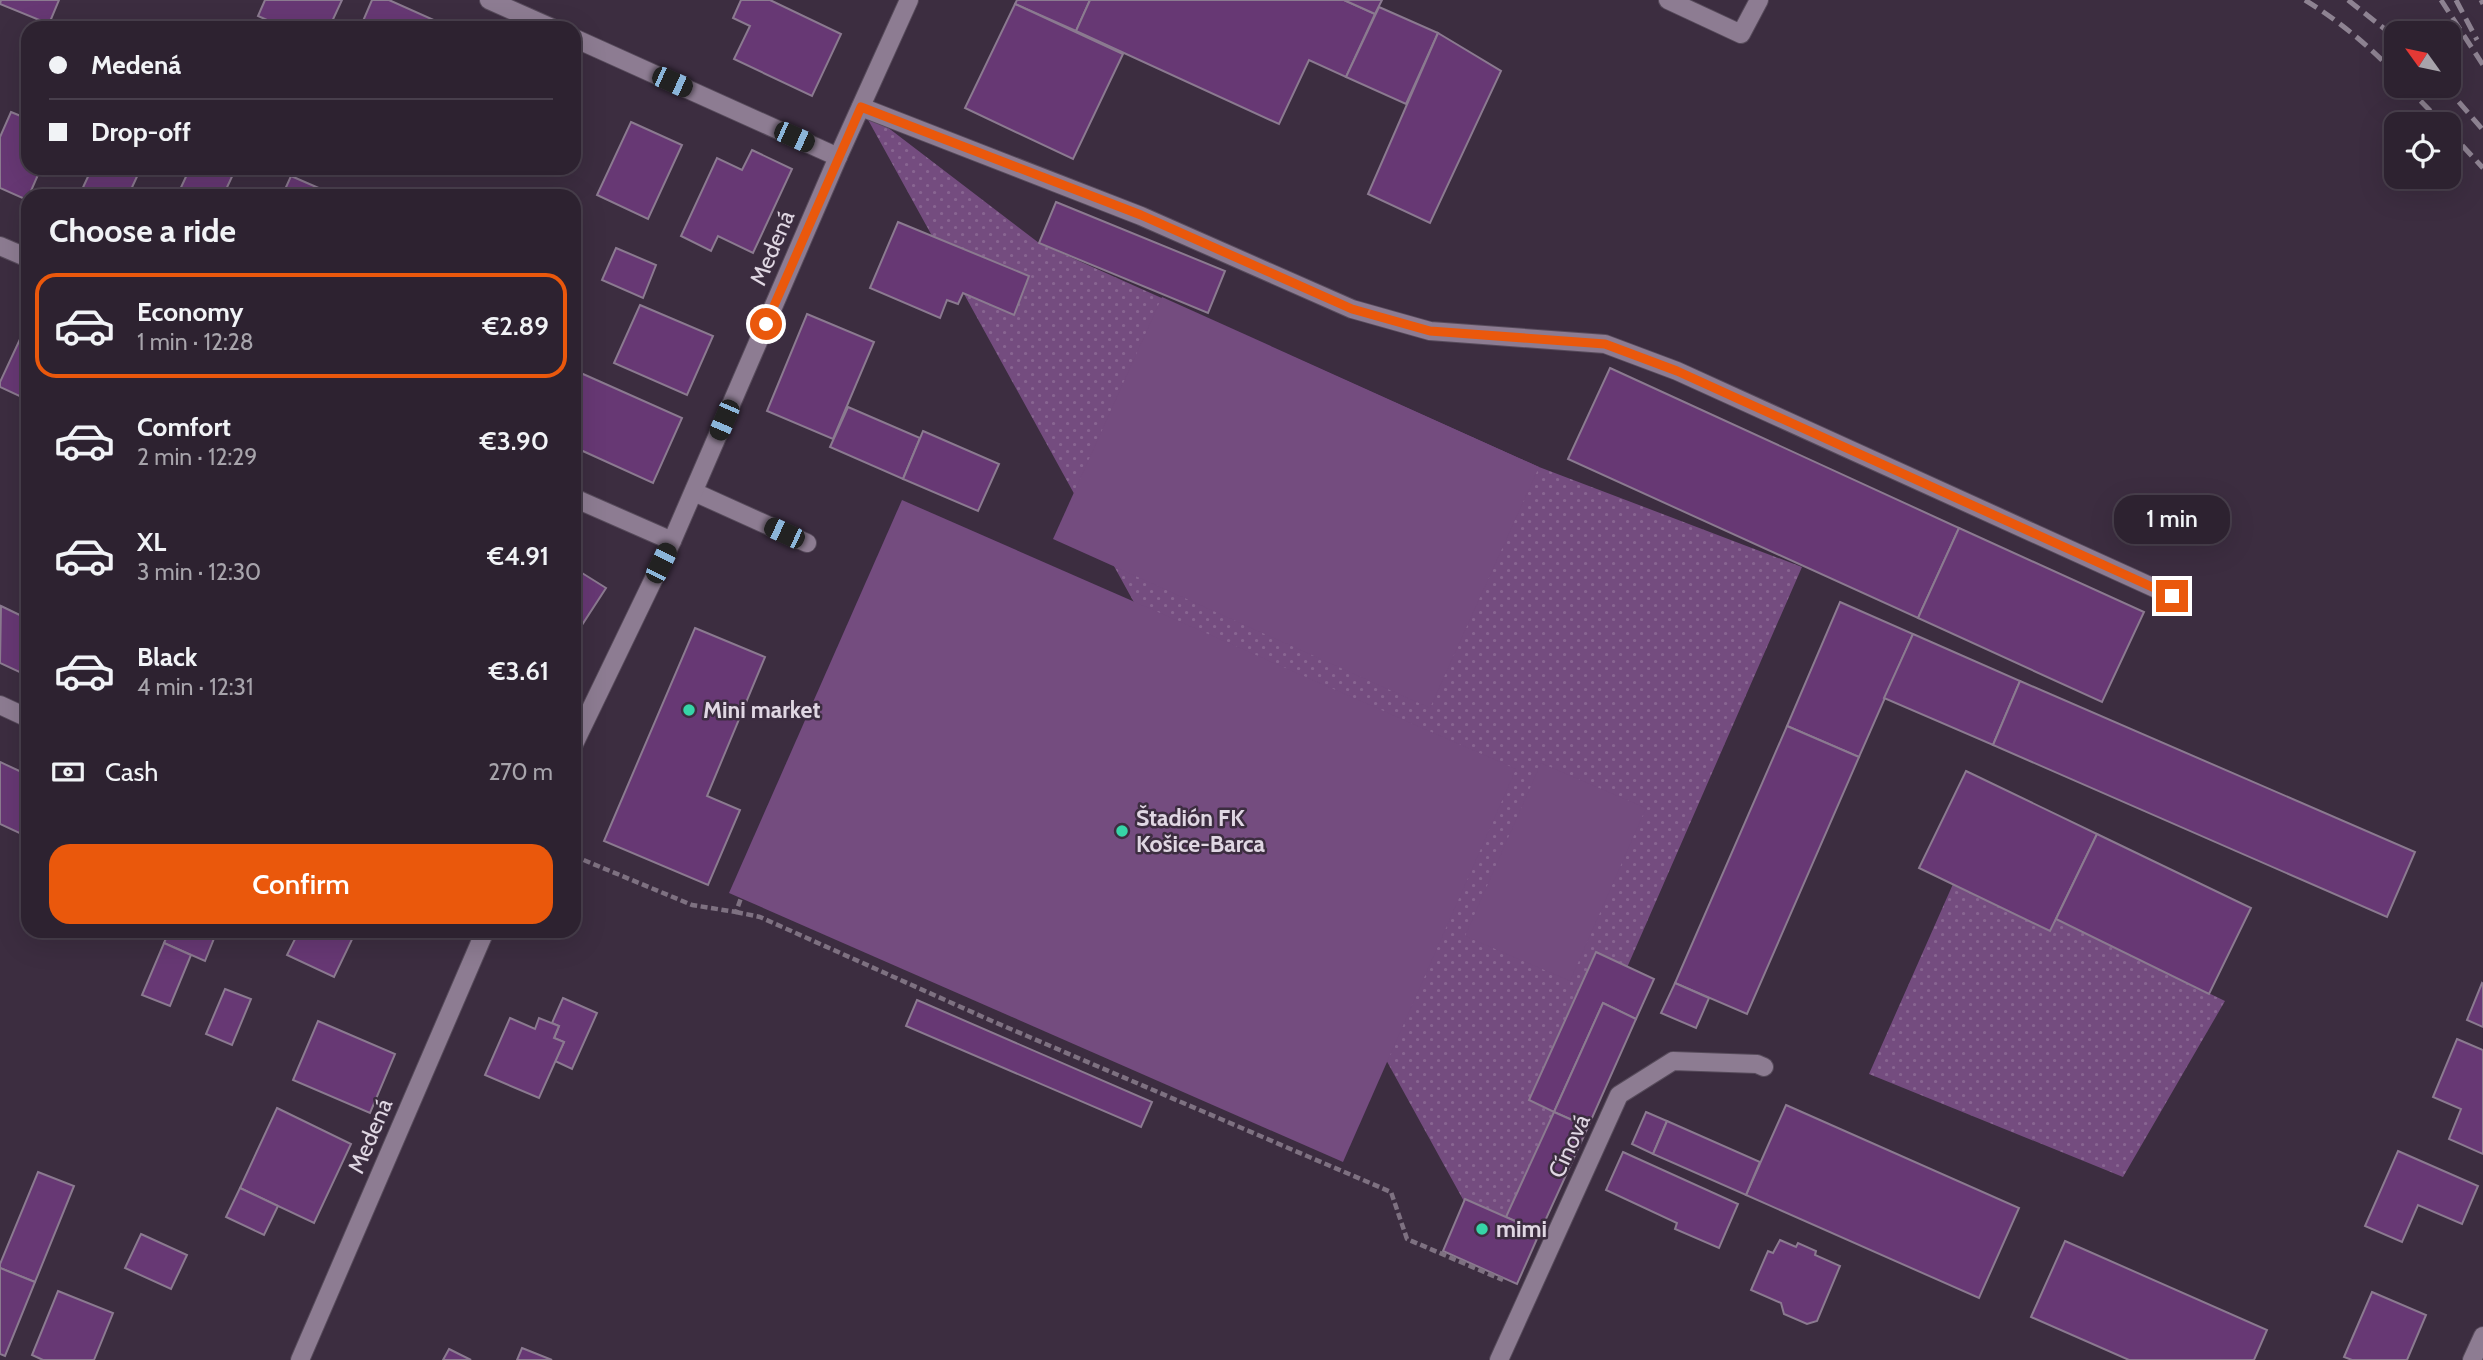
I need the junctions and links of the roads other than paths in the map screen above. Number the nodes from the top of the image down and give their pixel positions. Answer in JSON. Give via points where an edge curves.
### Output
{"nodes":[{"id":1,"x":489,"y":0,"type":"edge"},
{"id":2,"x":909,"y":0,"type":"edge"},
{"id":3,"x":1668,"y":0,"type":"edge"},
{"id":4,"x":1759,"y":0,"type":"edge"},
{"id":5,"x":536,"y":21,"type":"edge"},
{"id":6,"x":581,"y":41,"type":"edge"},
{"id":7,"x":861,"y":107,"type":"junction"},
{"id":8,"x":838,"y":157,"type":"junction"},
{"id":9,"x":0,"y":246,"type":"edge"},
{"id":10,"x":21,"y":255,"type":"edge"},
{"id":11,"x":694,"y":492,"type":"junction"},
{"id":12,"x":581,"y":501,"type":"edge"},
{"id":13,"x":672,"y":541,"type":"junction"},
{"id":14,"x":807,"y":543,"type":"dead end"},
{"id":15,"x":2172,"y":596,"type":"dead end"},
{"id":16,"x":0,"y":705,"type":"edge"},
{"id":17,"x":21,"y":715,"type":"edge"},
{"id":18,"x":581,"y":730,"type":"edge"},
{"id":19,"x":482,"y":938,"type":"edge"},
{"id":20,"x":1764,"y":1067,"type":"dead end"},
{"id":21,"x":2483,"y":1336,"type":"edge"},
{"id":22,"x":300,"y":1360,"type":"edge"},
{"id":23,"x":1499,"y":1360,"type":"edge"},
{"id":24,"x":2472,"y":1360,"type":"edge"}],
"edges":[{"from":1,"to":5,"type":"street"},
{"from":2,"to":7,"type":"street","name":"Medená"},
{"from":3,"to":4,"type":"street","via":[[1741,34]]},
{"from":6,"to":8,"type":"street"},
{"from":7,"to":8,"type":"street","name":"Medená"},
{"from":7,"to":15,"type":"street","via":[[1141,215],[1352,309],[1430,331],[1605,344],[1677,371]]},
{"from":8,"to":11,"type":"street","name":"Medená"},
{"from":9,"to":10,"type":"street"},
{"from":11,"to":13,"type":"street","name":"Medená"},
{"from":11,"to":14,"type":"street"},
{"from":12,"to":13,"type":"street"},
{"from":13,"to":18,"type":"street","name":"Medená"},
{"from":16,"to":17,"type":"street"},
{"from":19,"to":22,"type":"street","name":"Medená"},
{"from":20,"to":23,"type":"street","name":"Cínová","via":[[1674,1061],[1619,1095]]},
{"from":21,"to":24,"type":"street"}]}
